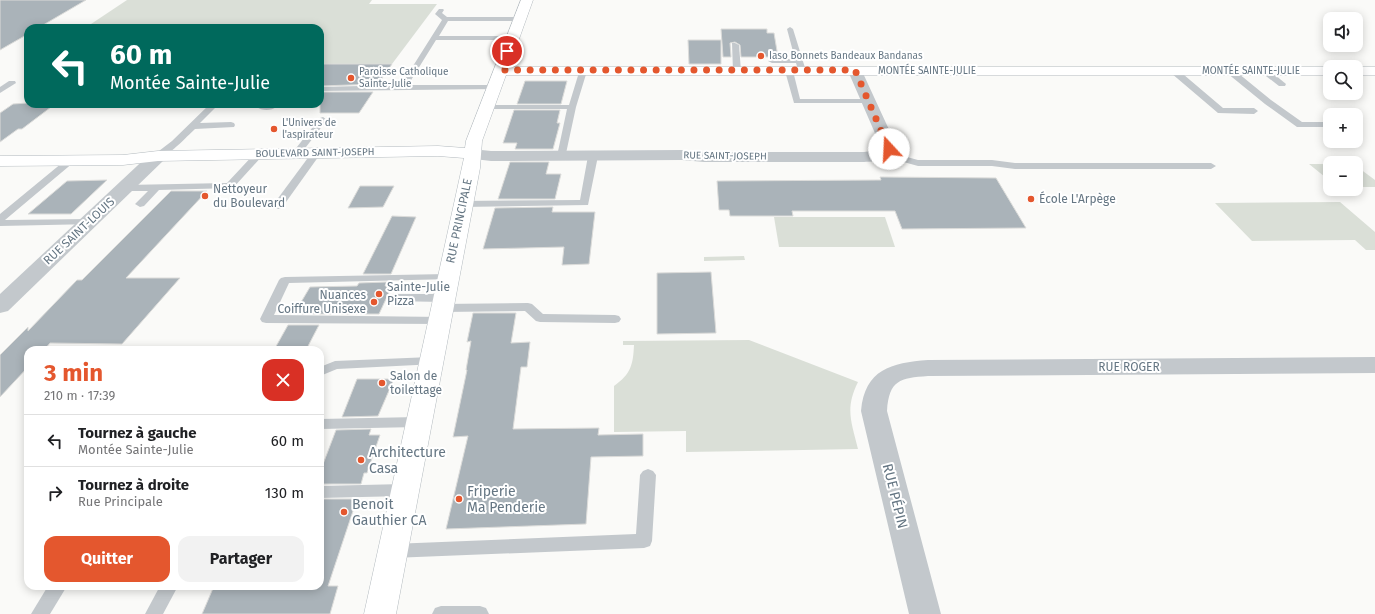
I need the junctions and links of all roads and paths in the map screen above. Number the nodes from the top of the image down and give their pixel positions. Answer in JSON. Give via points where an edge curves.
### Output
{"nodes":[{"id":1,"x":527,"y":0,"type":"edge"},
{"id":2,"x":441,"y":10,"type":"dead end"},
{"id":3,"x":446,"y":19,"type":"junction"},
{"id":4,"x":520,"y":19,"type":"junction"},
{"id":5,"x":790,"y":29,"type":"dead end"},
{"id":6,"x":433,"y":38,"type":"junction"},
{"id":7,"x":512,"y":38,"type":"junction"},
{"id":8,"x":735,"y":45,"type":"dead end"},
{"id":9,"x":772,"y":61,"type":"dead end"},
{"id":10,"x":797,"y":67,"type":"junction"},
{"id":11,"x":500,"y":70,"type":"junction"},
{"id":12,"x":855,"y":70,"type":"junction"},
{"id":13,"x":583,"y":71,"type":"junction"},
{"id":14,"x":737,"y":71,"type":"junction"},
{"id":15,"x":1174,"y":71,"type":"junction"},
{"id":16,"x":1230,"y":71,"type":"junction"},
{"id":17,"x":1265,"y":71,"type":"junction"},
{"id":18,"x":1323,"y":71,"type":"edge"},
{"id":19,"x":1363,"y":71,"type":"edge"},
{"id":20,"x":1375,"y":71,"type":"edge"},
{"id":21,"x":12,"y":83,"type":"dead end"},
{"id":22,"x":1282,"y":84,"type":"dead end"},
{"id":23,"x":403,"y":87,"type":"junction"},
{"id":24,"x":494,"y":88,"type":"junction"},
{"id":25,"x":324,"y":89,"type":"edge"},
{"id":26,"x":0,"y":90,"type":"edge"},
{"id":27,"x":869,"y":101,"type":"junction"},
{"id":28,"x":487,"y":107,"type":"junction"},
{"id":29,"x":572,"y":107,"type":"junction"},
{"id":30,"x":211,"y":108,"type":"edge"},
{"id":31,"x":1254,"y":111,"type":"dead end"},
{"id":32,"x":323,"y":120,"type":"dead end"},
{"id":33,"x":231,"y":125,"type":"dead end"},
{"id":34,"x":1323,"y":125,"type":"edge"},
{"id":35,"x":193,"y":126,"type":"junction"},
{"id":36,"x":316,"y":153,"type":"junction"},
{"id":37,"x":259,"y":154,"type":"junction"},
{"id":38,"x":296,"y":154,"type":"junction"},
{"id":39,"x":472,"y":154,"type":"junction"},
{"id":40,"x":885,"y":154,"type":"junction"},
{"id":41,"x":158,"y":156,"type":"junction"},
{"id":42,"x":562,"y":156,"type":"junction"},
{"id":43,"x":593,"y":156,"type":"junction"},
{"id":44,"x":71,"y":160,"type":"junction"},
{"id":45,"x":2,"y":161,"type":"edge"},
{"id":46,"x":1211,"y":166,"type":"dead end"},
{"id":47,"x":126,"y":188,"type":"junction"},
{"id":48,"x":156,"y":188,"type":"junction"},
{"id":49,"x":140,"y":204,"type":"dead end"},
{"id":50,"x":462,"y":204,"type":"junction"},
{"id":51,"x":277,"y":207,"type":"dead end"},
{"id":52,"x":0,"y":219,"type":"edge"},
{"id":53,"x":90,"y":222,"type":"junction"},
{"id":54,"x":0,"y":223,"type":"edge"},
{"id":55,"x":395,"y":298,"type":"dead end"},
{"id":56,"x":443,"y":301,"type":"junction"},
{"id":57,"x":0,"y":306,"type":"edge"},
{"id":58,"x":615,"y":319,"type":"dead end"},
{"id":59,"x":430,"y":361,"type":"junction"},
{"id":60,"x":1375,"y":365,"type":"edge"},
{"id":61,"x":324,"y":370,"type":"edge"},
{"id":62,"x":885,"y":380,"type":"joint"},
{"id":63,"x":418,"y":422,"type":"junction"},
{"id":64,"x":324,"y":424,"type":"edge"},
{"id":65,"x":648,"y":475,"type":"dead end"},
{"id":66,"x":404,"y":490,"type":"junction"},
{"id":67,"x":324,"y":492,"type":"edge"},
{"id":68,"x":392,"y":551,"type":"junction"},
{"id":69,"x":55,"y":590,"type":"edge"},
{"id":70,"x":167,"y":590,"type":"edge"},
{"id":71,"x":40,"y":614,"type":"edge"},
{"id":72,"x":154,"y":614,"type":"edge"},
{"id":73,"x":380,"y":614,"type":"edge"},
{"id":74,"x":440,"y":614,"type":"edge"},
{"id":75,"x":480,"y":614,"type":"edge"},
{"id":76,"x":925,"y":614,"type":"edge"}],
"edges":[{"from":1,"to":4,"type":"street","name":"RUE PRINCIPALE"},
{"from":2,"to":3,"type":"lane","via":[[438,14]]},
{"from":3,"to":4,"type":"lane"},
{"from":3,"to":6,"type":"lane"},
{"from":4,"to":7,"type":"street","name":"RUE PRINCIPALE"},
{"from":5,"to":10,"type":"lane"},
{"from":6,"to":7,"type":"lane"},
{"from":6,"to":23,"type":"lane"},
{"from":7,"to":11,"type":"street","name":"RUE PRINCIPALE"},
{"from":8,"to":14,"type":"lane"},
{"from":9,"to":10,"type":"lane"},
{"from":10,"to":12,"type":"street","name":"MONTÉE SAINTE-JULIE"},
{"from":10,"to":14,"type":"street","name":"MONTÉE SAINTE-JULIE"},
{"from":10,"to":27,"type":"lane","via":[[797,101]]},
{"from":11,"to":13,"type":"street","name":"MONTÉE SAINTE-JULIE"},
{"from":11,"to":24,"type":"street","name":"RUE PRINCIPALE"},
{"from":12,"to":15,"type":"street","name":"MONTÉE SAINTE-JULIE"},
{"from":12,"to":27,"type":"street"},
{"from":13,"to":14,"type":"street","name":"MONTÉE SAINTE-JULIE"},
{"from":13,"to":29,"type":"lane"},
{"from":15,"to":16,"type":"street","name":"MONTÉE SAINTE-JULIE"},
{"from":15,"to":31,"type":"lane","via":[[1221,111]]},
{"from":16,"to":17,"type":"street","name":"MONTÉE SAINTE-JULIE"},
{"from":16,"to":34,"type":"lane","via":[[1300,125]]},
{"from":17,"to":18,"type":"street","name":"MONTÉE SAINTE-JULIE"},
{"from":17,"to":22,"type":"lane"},
{"from":19,"to":20,"type":"street"},
{"from":21,"to":26,"type":"lane"},
{"from":23,"to":24,"type":"lane"},
{"from":23,"to":25,"type":"lane"},
{"from":24,"to":28,"type":"street","name":"RUE PRINCIPALE"},
{"from":27,"to":40,"type":"street","via":[[889,147]]},
{"from":28,"to":29,"type":"lane"},
{"from":28,"to":39,"type":"street","name":"RUE PRINCIPALE","via":[[474,141]]},
{"from":29,"to":42,"type":"lane"},
{"from":30,"to":35,"type":"lane"},
{"from":32,"to":38,"type":"lane"},
{"from":33,"to":35,"type":"lane"},
{"from":35,"to":41,"type":"lane"},
{"from":36,"to":38,"type":"street","name":"BOULEVARD SAINT-JOSEPH"},
{"from":36,"to":39,"type":"street","name":"BOULEVARD SAINT-JOSEPH","via":[[438,151]]},
{"from":36,"to":51,"type":"lane"},
{"from":37,"to":38,"type":"street","name":"BOULEVARD SAINT-JOSEPH"},
{"from":37,"to":41,"type":"street","name":"BOULEVARD SAINT-JOSEPH"},
{"from":37,"to":48,"type":"lane","via":[[230,186]]},
{"from":39,"to":42,"type":"street","name":"RUE SAINT-JOSEPH"},
{"from":39,"to":50,"type":"street","name":"RUE PRINCIPALE"},
{"from":40,"to":43,"type":"street","name":"RUE SAINT-JOSEPH","via":[[856,157]]},
{"from":40,"to":46,"type":"lane","via":[[918,163]]},
{"from":41,"to":44,"type":"street","name":"BOULEVARD SAINT-JOSEPH","via":[[123,160]]},
{"from":41,"to":45,"type":"street","name":"BOULEVARD SAINT-JOSEPH","via":[[131,152]]},
{"from":41,"to":47,"type":"street","name":"RUE SAINT-LOUIS"},
{"from":42,"to":43,"type":"street","name":"RUE SAINT-JOSEPH"},
{"from":43,"to":50,"type":"lane","via":[[584,203]]},
{"from":44,"to":45,"type":"street","name":"BOULEVARD SAINT-JOSEPH"},
{"from":44,"to":52,"type":"lane"},
{"from":47,"to":48,"type":"lane"},
{"from":47,"to":53,"type":"street","name":"RUE SAINT-LOUIS"},
{"from":48,"to":49,"type":"lane"},
{"from":50,"to":56,"type":"street","name":"RUE PRINCIPALE"},
{"from":53,"to":54,"type":"lane"},
{"from":53,"to":57,"type":"street","name":"RUE SAINT-LOUIS"},
{"from":55,"to":56,"type":"lane"},
{"from":56,"to":56,"type":"lane","via":[[286,280],[266,319]]},
{"from":56,"to":58,"type":"lane","via":[[528,307],[540,318]]},
{"from":56,"to":59,"type":"street","name":"RUE PRINCIPALE"},
{"from":59,"to":61,"type":"lane","via":[[335,365]]},
{"from":59,"to":63,"type":"street","name":"RUE PRINCIPALE"},
{"from":60,"to":62,"type":"street","name":"RUE ROGER","via":[[928,368],[897,372]]},
{"from":62,"to":76,"type":"street","name":"RUE PÉPIN","via":[[878,387],[874,398],[874,411]]},
{"from":63,"to":64,"type":"lane"},
{"from":63,"to":66,"type":"street","name":"RUE PRINCIPALE"},
{"from":65,"to":68,"type":"lane","via":[[644,541]]},
{"from":66,"to":67,"type":"lane"},
{"from":66,"to":68,"type":"street","name":"RUE PRINCIPALE"},
{"from":68,"to":73,"type":"street","name":"RUE PRINCIPALE"},
{"from":69,"to":71,"type":"lane"},
{"from":70,"to":72,"type":"lane"},
{"from":74,"to":75,"type":"lane"}]}
